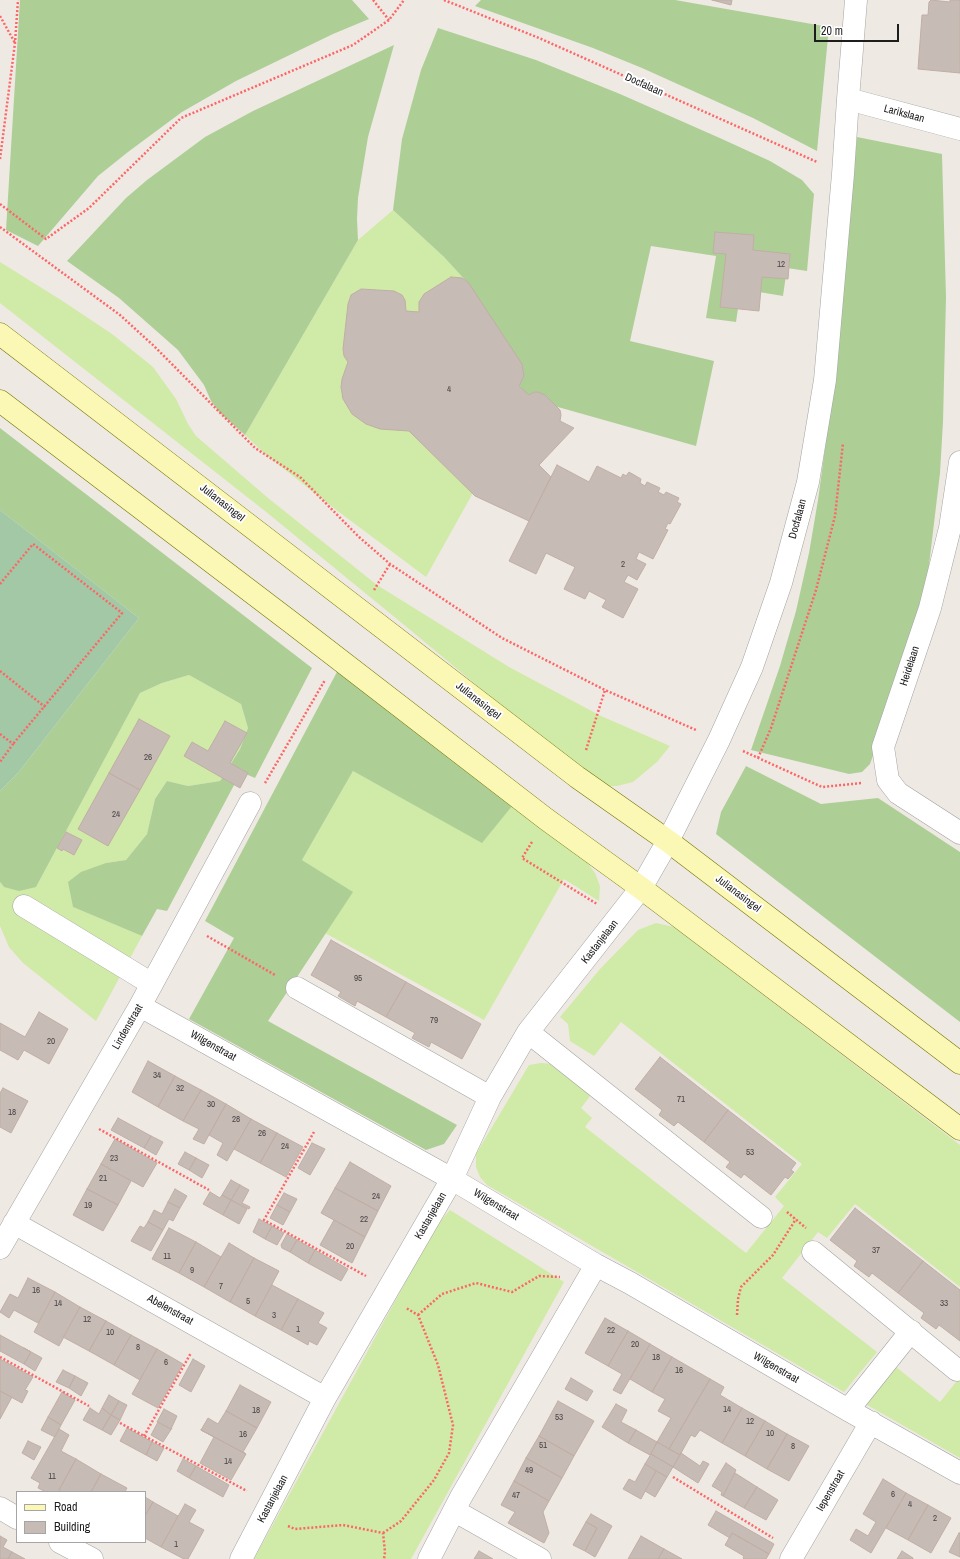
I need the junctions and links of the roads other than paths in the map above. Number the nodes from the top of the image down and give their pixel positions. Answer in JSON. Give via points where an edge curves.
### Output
{"nodes":[{"id":1,"x":856,"y":0,"type":"edge"},
{"id":2,"x":848,"y":99,"type":"junction"},
{"id":3,"x":960,"y":129,"type":"edge"},
{"id":4,"x":0,"y":334,"type":"edge"},
{"id":5,"x":0,"y":401,"type":"edge"},
{"id":6,"x":960,"y":462,"type":"edge"},
{"id":7,"x":250,"y":803,"type":"road end"},
{"id":8,"x":960,"y":833,"type":"edge"},
{"id":9,"x":668,"y":841,"type":"junction"},
{"id":10,"x":641,"y":888,"type":"junction"},
{"id":11,"x":24,"y":906,"type":"dead end"},
{"id":12,"x":152,"y":984,"type":"junction"},
{"id":13,"x":297,"y":988,"type":"road end"},
{"id":14,"x":140,"y":1006,"type":"junction"},
{"id":15,"x":528,"y":1032,"type":"junction"},
{"id":16,"x":960,"y":1063,"type":"edge"},
{"id":17,"x":490,"y":1097,"type":"junction"},
{"id":18,"x":960,"y":1128,"type":"edge"},
{"id":19,"x":452,"y":1179,"type":"junction"},
{"id":20,"x":761,"y":1217,"type":"road end"},
{"id":21,"x":14,"y":1223,"type":"junction"},
{"id":22,"x":0,"y":1248,"type":"edge"},
{"id":23,"x":813,"y":1252,"type":"road end"},
{"id":24,"x":593,"y":1272,"type":"junction"},
{"id":25,"x":911,"y":1331,"type":"junction"},
{"id":26,"x":957,"y":1370,"type":"dead end"},
{"id":27,"x":325,"y":1398,"type":"junction"},
{"id":28,"x":848,"y":1410,"type":"junction"},
{"id":29,"x":871,"y":1422,"type":"junction"},
{"id":30,"x":960,"y":1474,"type":"edge"},
{"id":31,"x":0,"y":1508,"type":"edge"},
{"id":32,"x":455,"y":1511,"type":"junction"},
{"id":33,"x":16,"y":1517,"type":"edge"},
{"id":34,"x":62,"y":1543,"type":"edge"},
{"id":35,"x":793,"y":1555,"type":"edge"},
{"id":36,"x":92,"y":1559,"type":"edge"},
{"id":37,"x":241,"y":1559,"type":"edge"},
{"id":38,"x":429,"y":1559,"type":"edge"},
{"id":39,"x":540,"y":1559,"type":"edge"}],
"edges":[{"from":1,"to":2,"type":"street","name":"Docfalaan"},
{"from":2,"to":3,"type":"street","name":"Larikslaan"},
{"from":2,"to":9,"type":"street","name":"Docfalaan","via":[[825,380],[808,482],[779,590],[752,667],[719,740]]},
{"from":4,"to":9,"type":"main road","name":"Julianasingel","via":[[578,777]]},
{"from":5,"to":10,"type":"main road","via":[[546,819]]},
{"from":6,"to":8,"type":"street","name":"Heidelaan","via":[[950,528],[930,608],[883,747],[888,780],[898,793]]},
{"from":7,"to":12,"type":"street","name":"Lindenstraat"},
{"from":9,"to":10,"type":"street","name":"Kastanjelaan"},
{"from":9,"to":16,"type":"main road","name":"Julianasingel"},
{"from":10,"to":15,"type":"street","name":"Kastanjelaan"},
{"from":10,"to":18,"type":"main road"},
{"from":11,"to":12,"type":"street"},
{"from":12,"to":14,"type":"street","name":"Lindenstraat"},
{"from":13,"to":17,"type":"street"},
{"from":14,"to":19,"type":"street","name":"Wilgenstraat"},
{"from":14,"to":21,"type":"street","name":"Lindenstraat"},
{"from":15,"to":17,"type":"street","name":"Kastanjelaan"},
{"from":15,"to":20,"type":"street"},
{"from":17,"to":19,"type":"street","name":"Kastanjelaan"},
{"from":19,"to":24,"type":"street","name":"Wilgenstraat"},
{"from":19,"to":27,"type":"street","name":"Kastanjelaan"},
{"from":21,"to":22,"type":"street","name":"Lindenstraat"},
{"from":21,"to":27,"type":"street","name":"Abelenstraat"},
{"from":23,"to":25,"type":"street"},
{"from":24,"to":28,"type":"street","name":"Wilgenstraat","via":[[729,1341]]},
{"from":24,"to":32,"type":"street"},
{"from":25,"to":26,"type":"street"},
{"from":25,"to":28,"type":"street"},
{"from":27,"to":37,"type":"street","name":"Kastanjelaan"},
{"from":28,"to":29,"type":"street","name":"Wilgenstraat"},
{"from":29,"to":30,"type":"street","name":"Wilgenstraat"},
{"from":29,"to":35,"type":"street","name":"Iepenstraat"},
{"from":31,"to":33,"type":"street"},
{"from":32,"to":38,"type":"street"},
{"from":32,"to":39,"type":"street"},
{"from":34,"to":36,"type":"street"}]}
